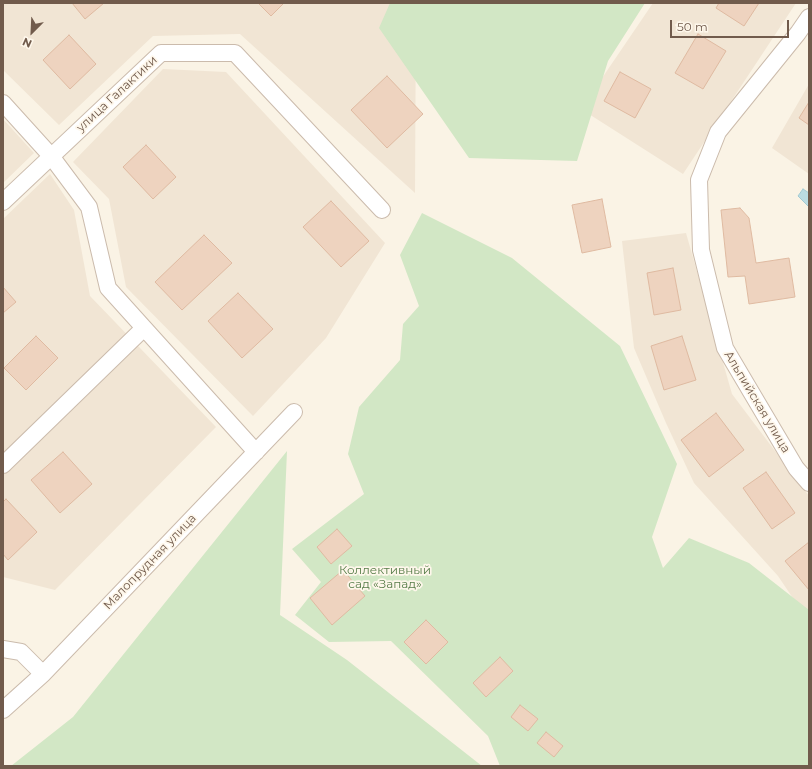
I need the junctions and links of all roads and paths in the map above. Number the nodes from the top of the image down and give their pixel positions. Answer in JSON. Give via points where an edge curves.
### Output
{"nodes":[{"id":1,"x":809,"y":17,"type":"edge"},
{"id":2,"x":804,"y":37,"type":"edge"},
{"id":3,"x":3,"y":103,"type":"edge"},
{"id":4,"x":51,"y":156,"type":"junction"},
{"id":5,"x":3,"y":202,"type":"edge"},
{"id":6,"x":382,"y":210,"type":"dead end"},
{"id":7,"x":144,"y":328,"type":"junction"},
{"id":8,"x":294,"y":412,"type":"dead end"},
{"id":9,"x":256,"y":452,"type":"junction"},
{"id":10,"x":3,"y":465,"type":"edge"},
{"id":11,"x":809,"y":483,"type":"edge"},
{"id":12,"x":3,"y":649,"type":"edge"},
{"id":13,"x":43,"y":674,"type":"junction"},
{"id":14,"x":3,"y":710,"type":"edge"}],
"edges":[{"from":1,"to":2,"type":"street","name":"Альпийская улица"},
{"from":2,"to":11,"type":"street","name":"Альпийская улица","via":[[718,132],[699,180],[701,250],[725,348],[796,468]]},
{"from":3,"to":4,"type":"street"},
{"from":4,"to":5,"type":"street","name":"улица Галактики"},
{"from":4,"to":6,"type":"street","name":"улица Галактики","via":[[161,53],[235,53]]},
{"from":4,"to":7,"type":"street","via":[[89,207],[108,288]]},
{"from":7,"to":9,"type":"street"},
{"from":7,"to":10,"type":"street"},
{"from":8,"to":9,"type":"street","name":"Малопрудная улица"},
{"from":9,"to":13,"type":"street","name":"Малопрудная улица"},
{"from":12,"to":13,"type":"street","via":[[21,652]]},
{"from":13,"to":14,"type":"street","name":"Малопрудная улица"}]}
